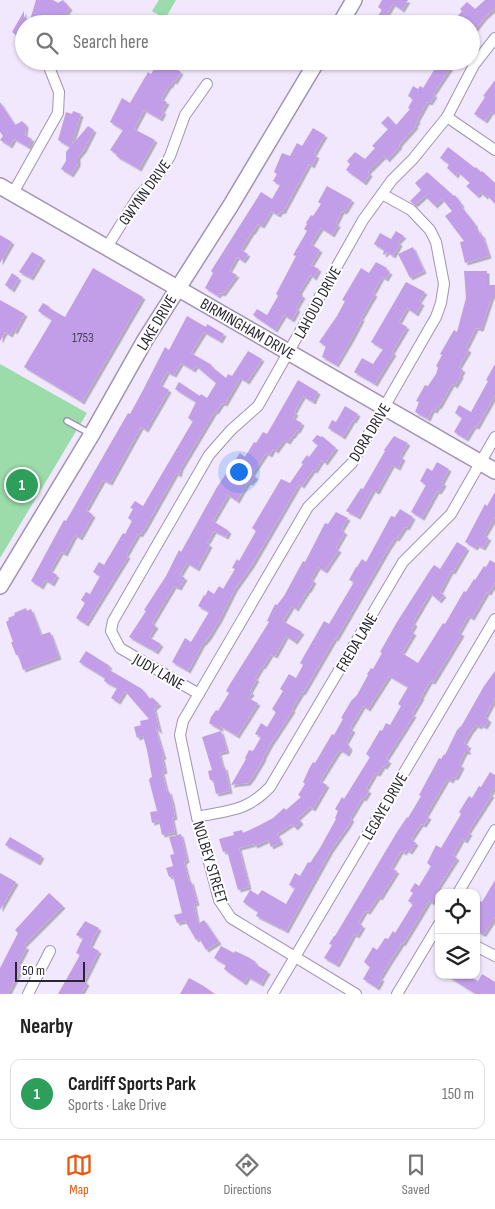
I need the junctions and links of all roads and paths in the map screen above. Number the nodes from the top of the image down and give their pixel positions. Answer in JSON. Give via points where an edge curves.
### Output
{"nodes":[{"id":1,"x":354,"y":0,"type":"edge"},
{"id":2,"x":345,"y":15,"type":"edge"},
{"id":3,"x":495,"y":38,"type":"edge"},
{"id":4,"x":480,"y":57,"type":"edge"},
{"id":5,"x":50,"y":70,"type":"edge"},
{"id":6,"x":312,"y":70,"type":"edge"},
{"id":7,"x":471,"y":70,"type":"edge"},
{"id":8,"x":207,"y":84,"type":"dead end"},
{"id":9,"x":447,"y":117,"type":"junction"},
{"id":10,"x":495,"y":150,"type":"edge"},
{"id":11,"x":7,"y":189,"type":"edge"},
{"id":12,"x":382,"y":194,"type":"junction"},
{"id":13,"x":107,"y":247,"type":"junction"},
{"id":14,"x":177,"y":288,"type":"junction"},
{"id":15,"x":289,"y":352,"type":"junction"},
{"id":16,"x":384,"y":408,"type":"junction"},
{"id":17,"x":68,"y":421,"type":"dead end"},
{"id":18,"x":92,"y":434,"type":"junction"},
{"id":19,"x":495,"y":437,"type":"edge"},
{"id":20,"x":480,"y":463,"type":"junction"},
{"id":21,"x":495,"y":471,"type":"edge"},
{"id":22,"x":0,"y":586,"type":"edge"},
{"id":23,"x":495,"y":619,"type":"edge"},
{"id":24,"x":120,"y":648,"type":"joint"},
{"id":25,"x":199,"y":694,"type":"junction"},
{"id":26,"x":197,"y":817,"type":"junction"},
{"id":27,"x":495,"y":830,"type":"edge"},
{"id":28,"x":460,"y":889,"type":"edge"},
{"id":29,"x":435,"y":932,"type":"edge"},
{"id":30,"x":480,"y":948,"type":"edge"},
{"id":31,"x":50,"y":951,"type":"dead end"},
{"id":32,"x":495,"y":956,"type":"edge"},
{"id":33,"x":295,"y":958,"type":"junction"},
{"id":34,"x":28,"y":994,"type":"edge"},
{"id":35,"x":273,"y":994,"type":"edge"},
{"id":36,"x":356,"y":994,"type":"edge"},
{"id":37,"x":398,"y":994,"type":"edge"}],
"edges":[{"from":1,"to":2,"type":"main road"},
{"from":3,"to":4,"type":"street","name":"LAHOUD DRIVE"},
{"from":5,"to":11,"type":"street","via":[[59,92],[58,113]]},
{"from":6,"to":14,"type":"main road","name":"LAKE DRIVE"},
{"from":7,"to":9,"type":"street","name":"LAHOUD DRIVE"},
{"from":8,"to":13,"type":"street","name":"GWYNN DRIVE","via":[[185,115],[160,173],[138,197]]},
{"from":9,"to":10,"type":"street"},
{"from":9,"to":12,"type":"street","name":"LAHOUD DRIVE"},
{"from":11,"to":13,"type":"main road","name":"BIRMINGHAM DRIVE"},
{"from":12,"to":15,"type":"street","name":"LAHOUD DRIVE","via":[[363,220]]},
{"from":12,"to":16,"type":"street","name":"DORA DRIVE","via":[[411,210],[430,230],[436,242],[444,284],[436,318]]},
{"from":13,"to":14,"type":"main road","name":"BIRMINGHAM DRIVE"},
{"from":14,"to":15,"type":"main road","name":"BIRMINGHAM DRIVE"},
{"from":14,"to":18,"type":"main road","name":"LAKE DRIVE"},
{"from":15,"to":16,"type":"main road","name":"BIRMINGHAM DRIVE"},
{"from":15,"to":24,"type":"street","name":"LAHOUD DRIVE","via":[[258,406],[209,455],[113,621],[111,631]]},
{"from":16,"to":20,"type":"main road","name":"BIRMINGHAM DRIVE"},
{"from":16,"to":25,"type":"street","name":"DORA DRIVE","via":[[352,463],[308,507]]},
{"from":17,"to":18,"type":"lane"},
{"from":18,"to":22,"type":"main road","name":"LAKE DRIVE"},
{"from":19,"to":20,"type":"street","name":"FREDA LANE"},
{"from":20,"to":21,"type":"main road","name":"BIRMINGHAM DRIVE"},
{"from":20,"to":26,"type":"street","name":"FREDA LANE","via":[[450,514],[403,562],[270,787],[246,807]]},
{"from":23,"to":33,"type":"street","name":"LEGAYE DRIVE"},
{"from":24,"to":25,"type":"street","name":"JUDY LANE"},
{"from":25,"to":26,"type":"street","name":"NOLBEY STREET","via":[[183,721],[180,735]]},
{"from":26,"to":33,"type":"street","name":"NOLBEY STREET","via":[[219,900],[231,918]]},
{"from":27,"to":28,"type":"street"},
{"from":29,"to":37,"type":"street"},
{"from":30,"to":32,"type":"street"},
{"from":31,"to":34,"type":"street"},
{"from":33,"to":35,"type":"street","name":"LEGAYE DRIVE"},
{"from":33,"to":36,"type":"street","name":"NOLBEY STREET"}]}
